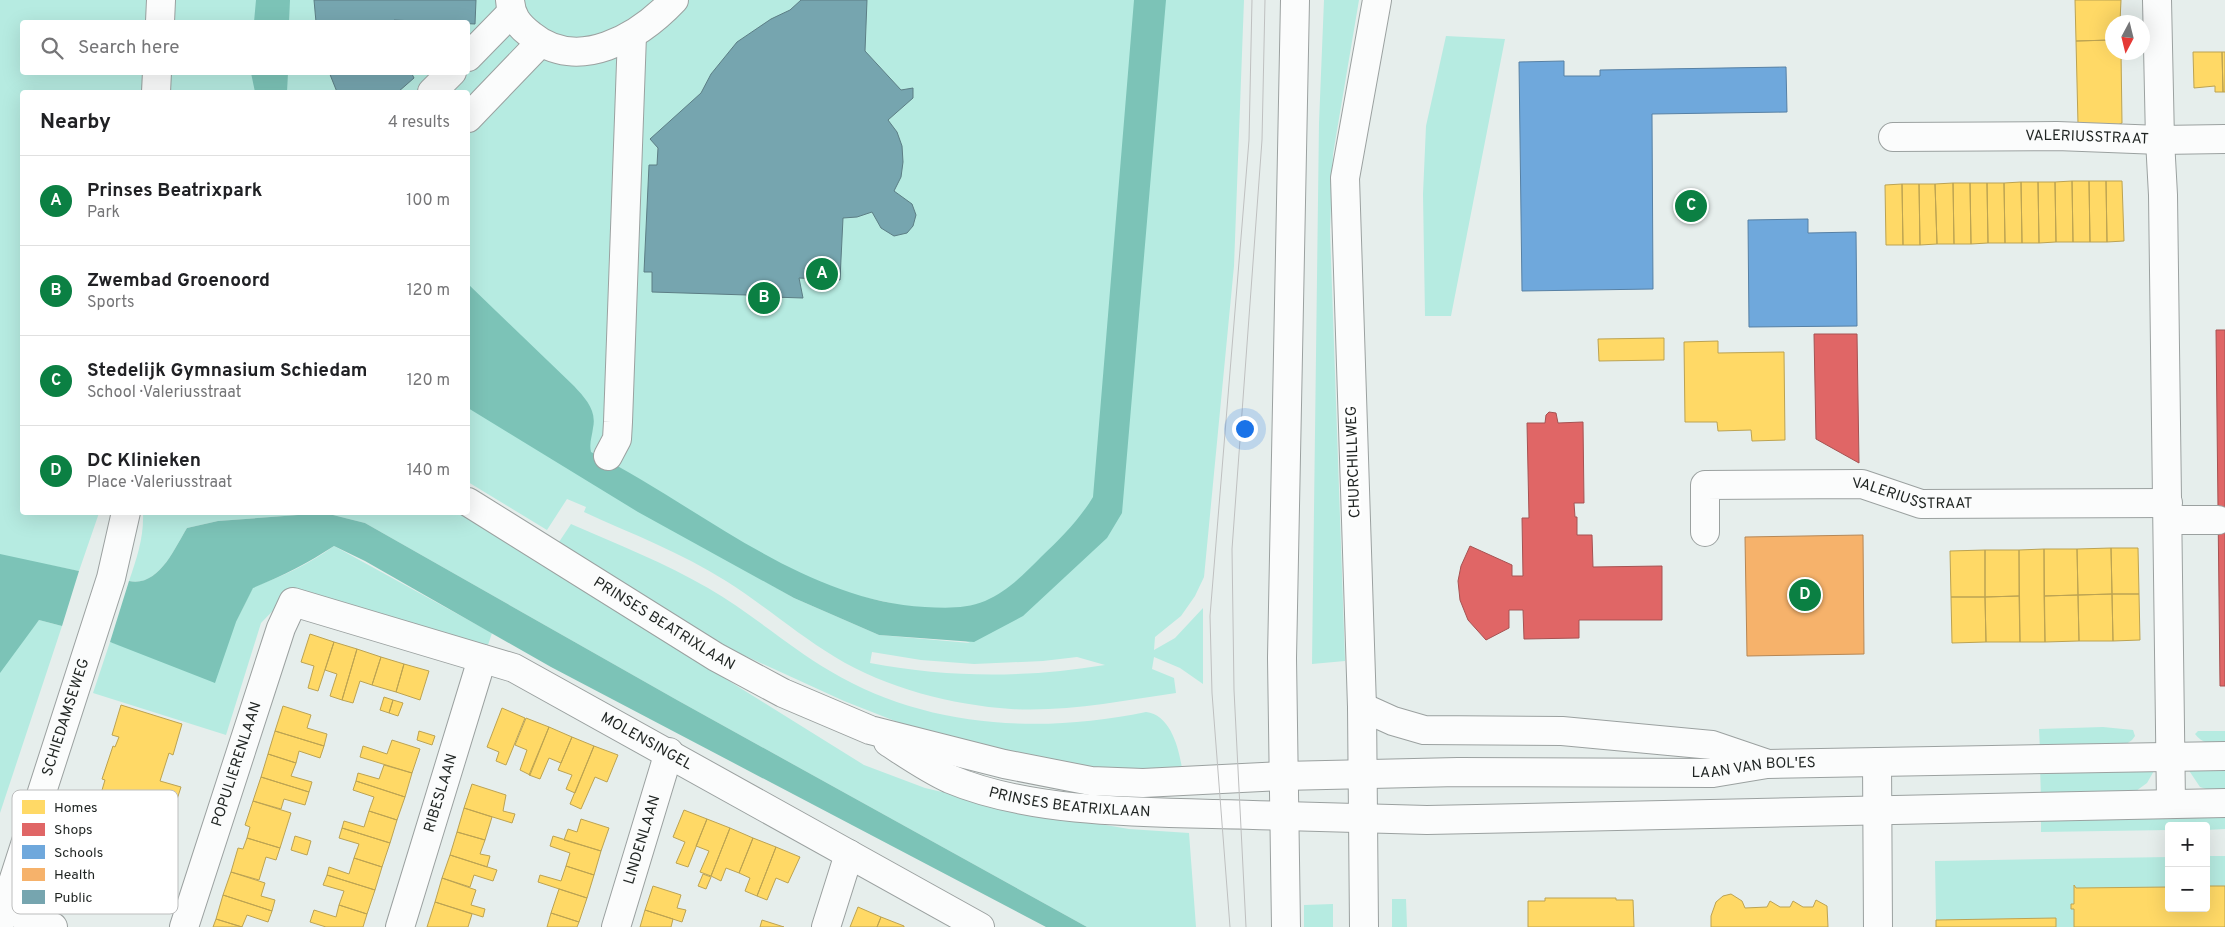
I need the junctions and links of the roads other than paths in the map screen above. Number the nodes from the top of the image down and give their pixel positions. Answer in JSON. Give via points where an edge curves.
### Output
{"nodes":[{"id":1,"x":161,"y":0,"type":"edge"},
{"id":2,"x":674,"y":0,"type":"edge"},
{"id":3,"x":1295,"y":0,"type":"edge"},
{"id":4,"x":1377,"y":0,"type":"edge"},
{"id":5,"x":2157,"y":0,"type":"edge"},
{"id":6,"x":511,"y":6,"type":"edge"},
{"id":7,"x":160,"y":20,"type":"edge"},
{"id":8,"x":632,"y":35,"type":"junction"},
{"id":9,"x":540,"y":43,"type":"junction"},
{"id":10,"x":470,"y":55,"type":"edge"},
{"id":11,"x":158,"y":75,"type":"edge"},
{"id":12,"x":449,"y":75,"type":"edge"},
{"id":13,"x":156,"y":90,"type":"edge"},
{"id":14,"x":434,"y":90,"type":"edge"},
{"id":15,"x":470,"y":116,"type":"edge"},
{"id":16,"x":1893,"y":137,"type":"dead end"},
{"id":17,"x":2160,"y":140,"type":"junction"},
{"id":18,"x":2225,"y":140,"type":"edge"},
{"id":19,"x":608,"y":456,"type":"dead end"},
{"id":20,"x":470,"y":503,"type":"edge"},
{"id":21,"x":2168,"y":512,"type":"junction"},
{"id":22,"x":125,"y":515,"type":"edge"},
{"id":23,"x":2218,"y":520,"type":"dead end"},
{"id":24,"x":1705,"y":532,"type":"dead end"},
{"id":25,"x":293,"y":602,"type":"joint"},
{"id":26,"x":482,"y":659,"type":"junction"},
{"id":27,"x":1362,"y":707,"type":"junction"},
{"id":28,"x":870,"y":730,"type":"junction"},
{"id":29,"x":669,"y":752,"type":"junction"},
{"id":30,"x":2225,"y":756,"type":"edge"},
{"id":31,"x":2171,"y":757,"type":"junction"},
{"id":32,"x":1877,"y":762,"type":"junction"},
{"id":33,"x":1767,"y":764,"type":"junction"},
{"id":34,"x":1363,"y":774,"type":"junction"},
{"id":35,"x":1282,"y":776,"type":"junction"},
{"id":36,"x":42,"y":790,"type":"edge"},
{"id":37,"x":2225,"y":803,"type":"edge"},
{"id":38,"x":2171,"y":804,"type":"junction"},
{"id":39,"x":1877,"y":809,"type":"junction"},
{"id":40,"x":1284,"y":816,"type":"junction"},
{"id":41,"x":1363,"y":819,"type":"junction"},
{"id":42,"x":848,"y":854,"type":"junction"},
{"id":43,"x":12,"y":884,"type":"edge"},
{"id":44,"x":2,"y":915,"type":"edge"},
{"id":45,"x":53,"y":927,"type":"edge"},
{"id":46,"x":184,"y":927,"type":"edge"},
{"id":47,"x":400,"y":927,"type":"edge"},
{"id":48,"x":616,"y":927,"type":"edge"},
{"id":49,"x":826,"y":927,"type":"edge"},
{"id":50,"x":980,"y":927,"type":"edge"},
{"id":51,"x":1286,"y":927,"type":"edge"},
{"id":52,"x":1364,"y":927,"type":"edge"},
{"id":53,"x":1878,"y":927,"type":"edge"}],
"edges":[{"from":1,"to":7,"type":"street"},
{"from":2,"to":8,"type":"street"},
{"from":3,"to":35,"type":"street"},
{"from":4,"to":27,"type":"street","name":"CHURCHILLWEG","via":[[1344,178]]},
{"from":5,"to":17,"type":"street","name":"VALERIUSSTRAAT"},
{"from":6,"to":9,"type":"street","via":[[522,29]]},
{"from":6,"to":10,"type":"street"},
{"from":8,"to":9,"type":"street","via":[[606,47],[581,51]]},
{"from":8,"to":19,"type":"street","via":[[618,432]]},
{"from":9,"to":15,"type":"street"},
{"from":11,"to":13,"type":"street"},
{"from":12,"to":14,"type":"street"},
{"from":16,"to":17,"type":"street","name":"VALERIUSSTRAAT","via":[[2057,136]]},
{"from":17,"to":18,"type":"street"},
{"from":17,"to":21,"type":"street","name":"VALERIUSSTRAAT"},
{"from":20,"to":28,"type":"street","name":"PRINSES BEATRIXLAAN","via":[[716,657],[767,685]]},
{"from":21,"to":23,"type":"street"},
{"from":21,"to":24,"type":"street","name":"VALERIUSSTRAAT","via":[[1922,504],[1862,484],[1705,486]]},
{"from":21,"to":31,"type":"street","name":"VALERIUSSTRAAT"},
{"from":22,"to":36,"type":"street","name":"SCHIEDAMSEWEG","via":[[111,578]]},
{"from":25,"to":26,"type":"street","name":"MOLENSINGEL"},
{"from":25,"to":46,"type":"street","name":"POPULIERENLAAN","via":[[281,628]]},
{"from":26,"to":29,"type":"street","name":"MOLENSINGEL","via":[[514,668]]},
{"from":26,"to":47,"type":"street","name":"RIBESLAAN"},
{"from":27,"to":33,"type":"street","via":[[1424,730],[1562,731],[1712,745]]},
{"from":27,"to":34,"type":"street","name":"CHURCHILLWEG"},
{"from":28,"to":35,"type":"street","name":"PRINSES BEATRIXLAAN","via":[[1004,764],[1091,780],[1143,783]]},
{"from":28,"to":40,"type":"street","name":"PRINSES BEATRIXLAAN","via":[[950,779],[1050,804],[1108,810]]},
{"from":29,"to":42,"type":"street","name":"MOLENSINGEL"},
{"from":29,"to":48,"type":"street","name":"LINDENLAAN"},
{"from":30,"to":31,"type":"street","name":"LAAN VAN BOL'ES"},
{"from":31,"to":32,"type":"street","name":"LAAN VAN BOL'ES"},
{"from":31,"to":38,"type":"street","name":"VALERIUSSTRAAT"},
{"from":32,"to":33,"type":"street","name":"LAAN VAN BOL'ES"},
{"from":32,"to":39,"type":"street"},
{"from":33,"to":34,"type":"street","name":"LAAN VAN BOL'ES","via":[[1713,774]]},
{"from":34,"to":35,"type":"street","name":"LAAN VAN BOL'ES"},
{"from":34,"to":41,"type":"street","name":"CHURCHILLWEG"},
{"from":35,"to":40,"type":"street"},
{"from":37,"to":38,"type":"street"},
{"from":38,"to":39,"type":"street"},
{"from":39,"to":41,"type":"street"},
{"from":39,"to":53,"type":"street"},
{"from":40,"to":41,"type":"street"},
{"from":40,"to":51,"type":"street"},
{"from":41,"to":52,"type":"street","name":"CHURCHILLWEG"},
{"from":42,"to":49,"type":"street"},
{"from":42,"to":50,"type":"street","name":"MOLENSINGEL"},
{"from":43,"to":44,"type":"street","name":"SCHIEDAMSEWEG"},
{"from":44,"to":45,"type":"street"}]}
